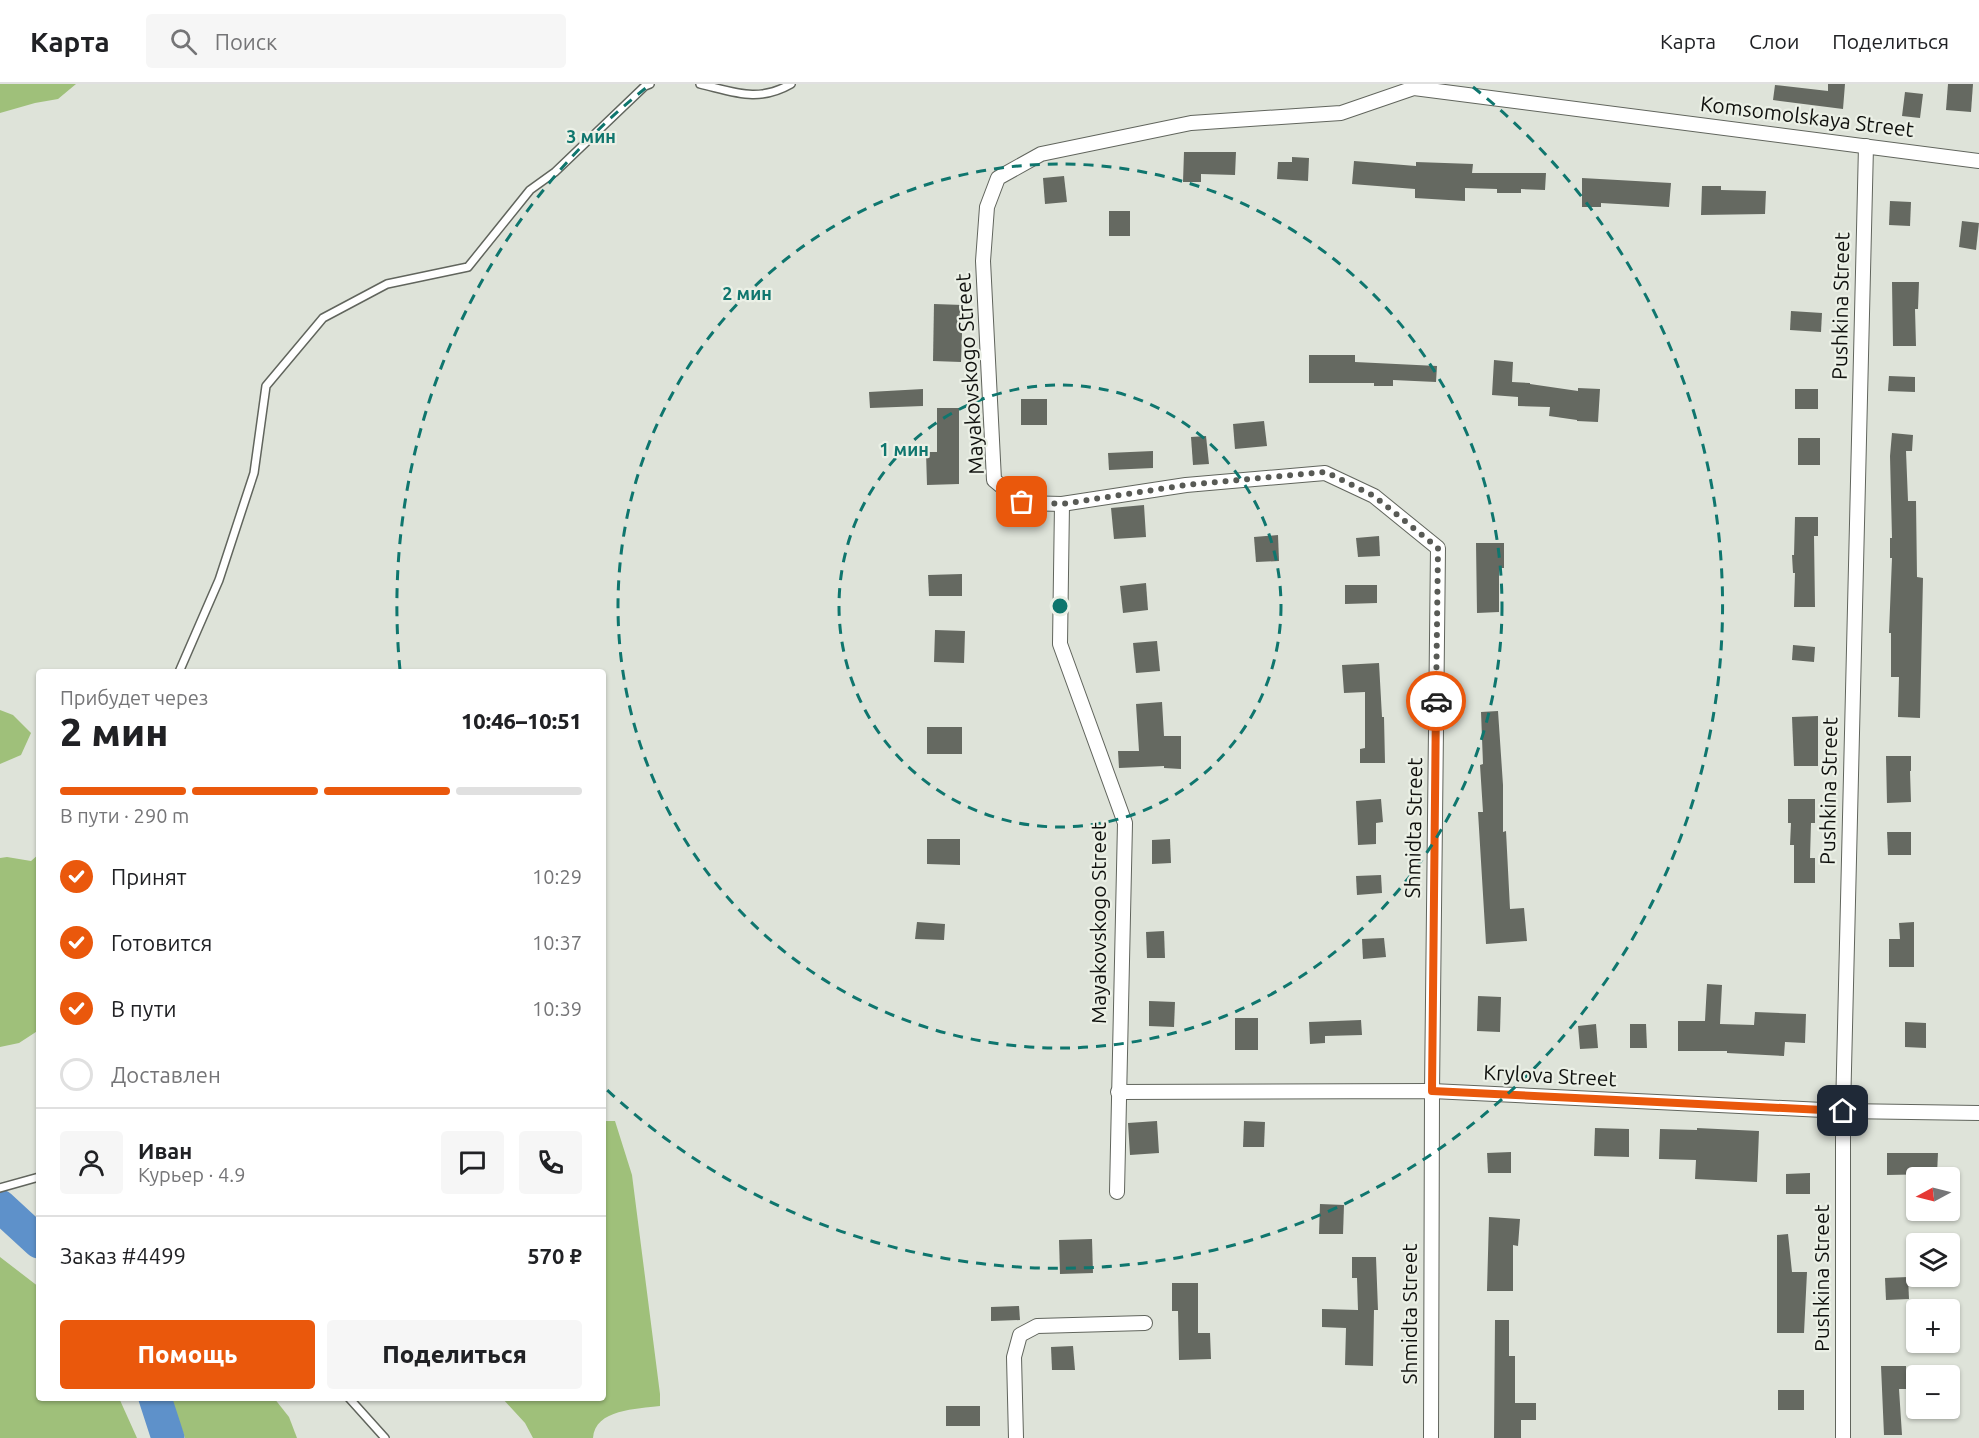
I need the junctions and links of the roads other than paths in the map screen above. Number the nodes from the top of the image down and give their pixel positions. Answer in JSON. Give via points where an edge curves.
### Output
{"nodes":[{"id":1,"x":650,"y":84,"type":"edge"},
{"id":2,"x":700,"y":84,"type":"edge"},
{"id":3,"x":791,"y":84,"type":"edge"},
{"id":4,"x":1407,"y":86,"type":"edge"},
{"id":5,"x":1866,"y":146,"type":"junction"},
{"id":6,"x":1979,"y":161,"type":"edge"},
{"id":7,"x":998,"y":178,"type":"joint"},
{"id":8,"x":1062,"y":504,"type":"junction"},
{"id":9,"x":180,"y":669,"type":"edge"},
{"id":10,"x":1432,"y":1091,"type":"junction"},
{"id":11,"x":1118,"y":1092,"type":"junction"},
{"id":12,"x":1843,"y":1111,"type":"junction"},
{"id":13,"x":1979,"y":1113,"type":"edge"},
{"id":14,"x":36,"y":1178,"type":"edge"},
{"id":15,"x":0,"y":1188,"type":"edge"},
{"id":16,"x":1117,"y":1192,"type":"dead end"},
{"id":17,"x":1145,"y":1323,"type":"dead end"},
{"id":18,"x":352,"y":1401,"type":"edge"},
{"id":19,"x":385,"y":1438,"type":"edge"},
{"id":20,"x":1016,"y":1438,"type":"edge"},
{"id":21,"x":1431,"y":1438,"type":"edge"},
{"id":22,"x":1843,"y":1438,"type":"edge"}],
"edges":[{"from":1,"to":9,"type":"lane","via":[[555,172],[530,190],[468,267],[387,284],[323,318],[266,386],[254,473],[219,580]]},
{"from":2,"to":3,"type":"lane","via":[[753,96]]},
{"from":4,"to":5,"type":"street","name":"Komsomolskaya Street"},
{"from":4,"to":7,"type":"street","name":"Komsomolskaya Street","via":[[1341,114],[1191,123],[1041,154]]},
{"from":5,"to":6,"type":"street","name":"Komsomolskaya Street"},
{"from":5,"to":12,"type":"street","name":"Pushkina Street"},
{"from":7,"to":8,"type":"street","name":"Mayakovskogo Street","via":[[987,207],[983,261],[994,480],[1022,502]]},
{"from":8,"to":10,"type":"street","name":"Shmidta Street","via":[[1186,485],[1326,472],[1374,496],[1438,548]]},
{"from":8,"to":11,"type":"street","name":"Mayakovskogo Street","via":[[1060,644],[1125,823]]},
{"from":10,"to":11,"type":"street","name":"Krylova Street"},
{"from":10,"to":12,"type":"street","name":"Krylova Street"},
{"from":10,"to":21,"type":"street","name":"Shmidta Street"},
{"from":11,"to":16,"type":"street","name":"Mayakovskogo Street"},
{"from":12,"to":13,"type":"street","name":"Krylova Street"},
{"from":12,"to":22,"type":"street","name":"Pushkina Street"},
{"from":14,"to":15,"type":"lane"},
{"from":17,"to":20,"type":"street","via":[[1037,1326],[1020,1335],[1014,1357]]},
{"from":18,"to":19,"type":"lane"}]}
